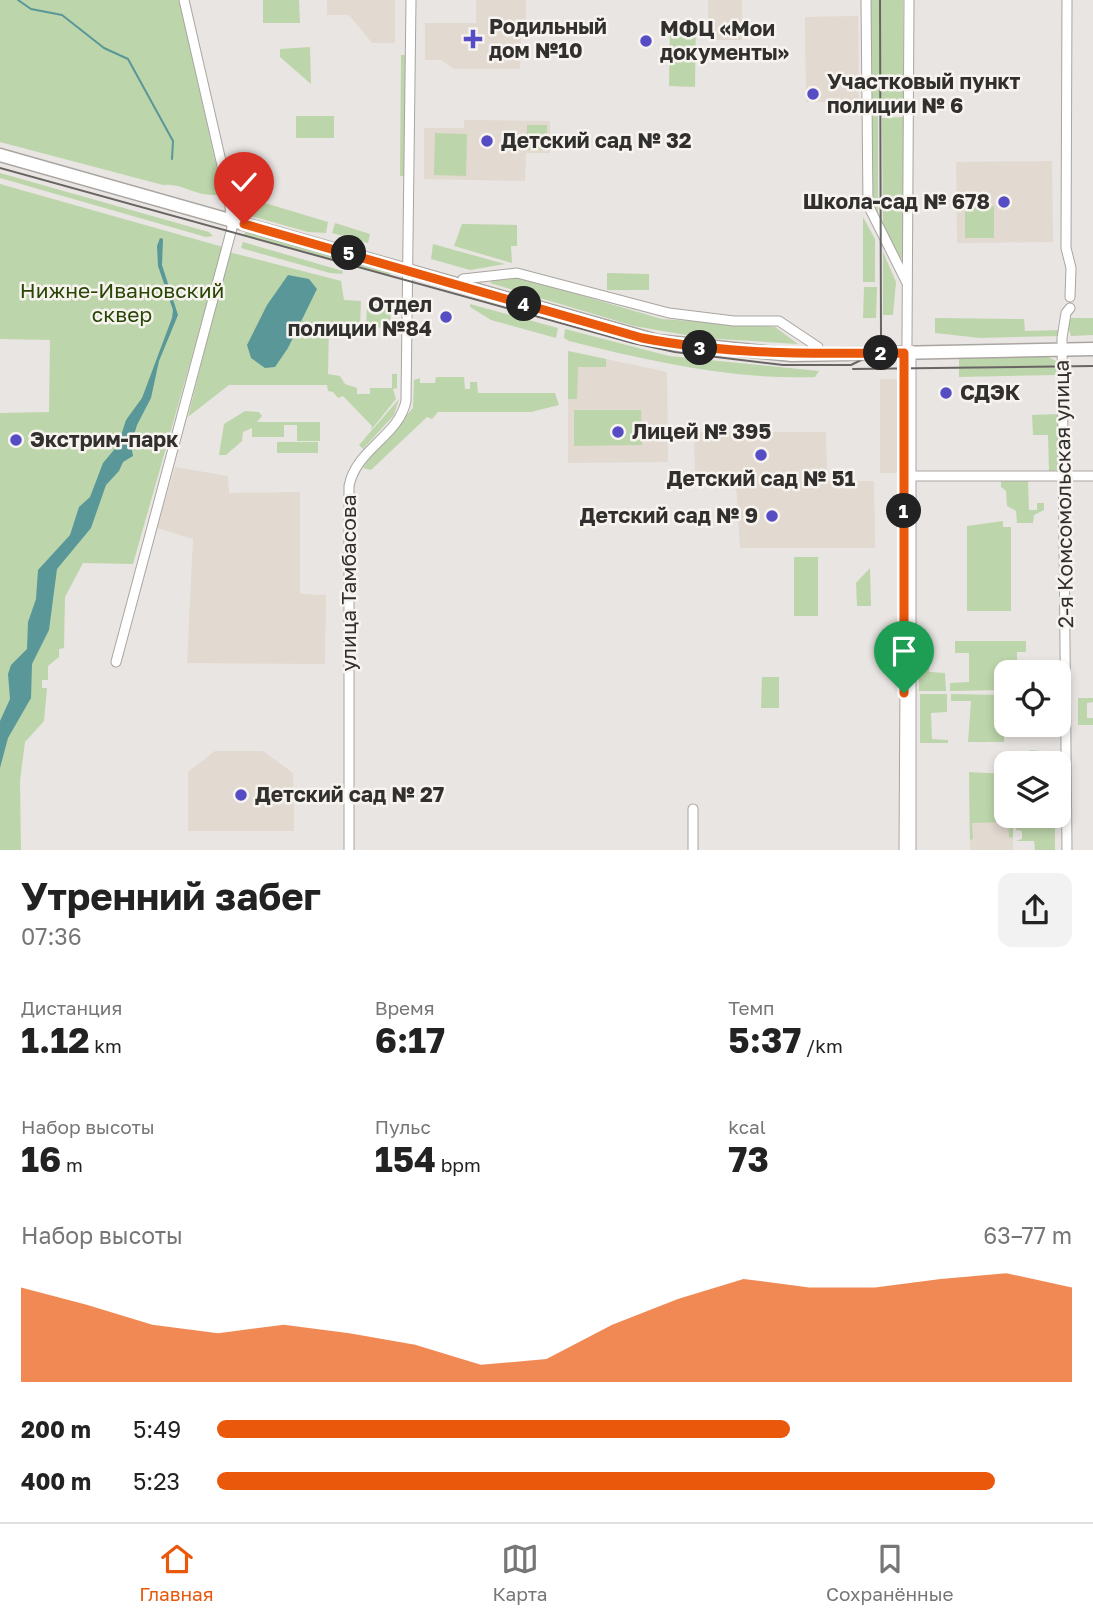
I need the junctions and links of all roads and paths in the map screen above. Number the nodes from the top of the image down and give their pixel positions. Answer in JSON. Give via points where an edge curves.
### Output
{"nodes":[{"id":1,"x":184,"y":0,"type":"edge"},
{"id":2,"x":411,"y":0,"type":"edge"},
{"id":3,"x":866,"y":0,"type":"edge"},
{"id":4,"x":909,"y":0,"type":"edge"},
{"id":5,"x":1067,"y":0,"type":"edge"},
{"id":6,"x":0,"y":148,"type":"edge"},
{"id":7,"x":0,"y":155,"type":"edge"},
{"id":8,"x":231,"y":217,"type":"junction"},
{"id":9,"x":409,"y":267,"type":"junction"},
{"id":10,"x":463,"y":279,"type":"junction"},
{"id":11,"x":908,"y":286,"type":"junction"},
{"id":12,"x":1070,"y":297,"type":"dead end"},
{"id":13,"x":1070,"y":308,"type":"dead end"},
{"id":14,"x":1093,"y":342,"type":"edge"},
{"id":15,"x":1062,"y":346,"type":"junction"},
{"id":16,"x":818,"y":347,"type":"junction"},
{"id":17,"x":1093,"y":349,"type":"edge"},
{"id":18,"x":908,"y":351,"type":"junction"},
{"id":19,"x":1064,"y":474,"type":"junction"},
{"id":20,"x":908,"y":476,"type":"junction"},
{"id":21,"x":1093,"y":476,"type":"edge"},
{"id":22,"x":116,"y":662,"type":"dead end"},
{"id":23,"x":693,"y":809,"type":"dead end"},
{"id":24,"x":349,"y":850,"type":"edge"},
{"id":25,"x":692,"y":850,"type":"edge"},
{"id":26,"x":904,"y":850,"type":"edge"},
{"id":27,"x":911,"y":850,"type":"edge"},
{"id":28,"x":1067,"y":850,"type":"edge"}],
"edges":[{"from":1,"to":8,"type":"street"},
{"from":2,"to":9,"type":"street","name":"улица Тамбасова"},
{"from":3,"to":11,"type":"street","via":[[867,201]]},
{"from":4,"to":11,"type":"street"},
{"from":5,"to":12,"type":"street","via":[[1066,248]]},
{"from":6,"to":8,"type":"main road"},
{"from":7,"to":8,"type":"main road"},
{"from":8,"to":9,"type":"main road"},
{"from":8,"to":22,"type":"street"},
{"from":9,"to":10,"type":"main road"},
{"from":9,"to":18,"type":"main road","via":[[626,334],[666,342],[792,355]]},
{"from":9,"to":24,"type":"street","name":"улица Тамбасова","via":[[405,408],[356,465],[349,486]]},
{"from":10,"to":16,"type":"main road","via":[[644,331],[735,345]]},
{"from":10,"to":16,"type":"street","via":[[517,273],[669,313],[779,321]]},
{"from":11,"to":18,"type":"street"},
{"from":13,"to":15,"type":"street","name":"2-я Комсомольская улица"},
{"from":14,"to":15,"type":"main road"},
{"from":15,"to":17,"type":"main road"},
{"from":15,"to":18,"type":"main road"},
{"from":15,"to":19,"type":"street","name":"2-я Комсомольская улица"},
{"from":16,"to":18,"type":"main road"},
{"from":18,"to":20,"type":"street"},
{"from":19,"to":20,"type":"street"},
{"from":19,"to":21,"type":"street"},
{"from":19,"to":28,"type":"street","name":"2-я Комсомольская улица"},
{"from":20,"to":26,"type":"street"},
{"from":20,"to":27,"type":"street"},
{"from":23,"to":25,"type":"street"}]}
